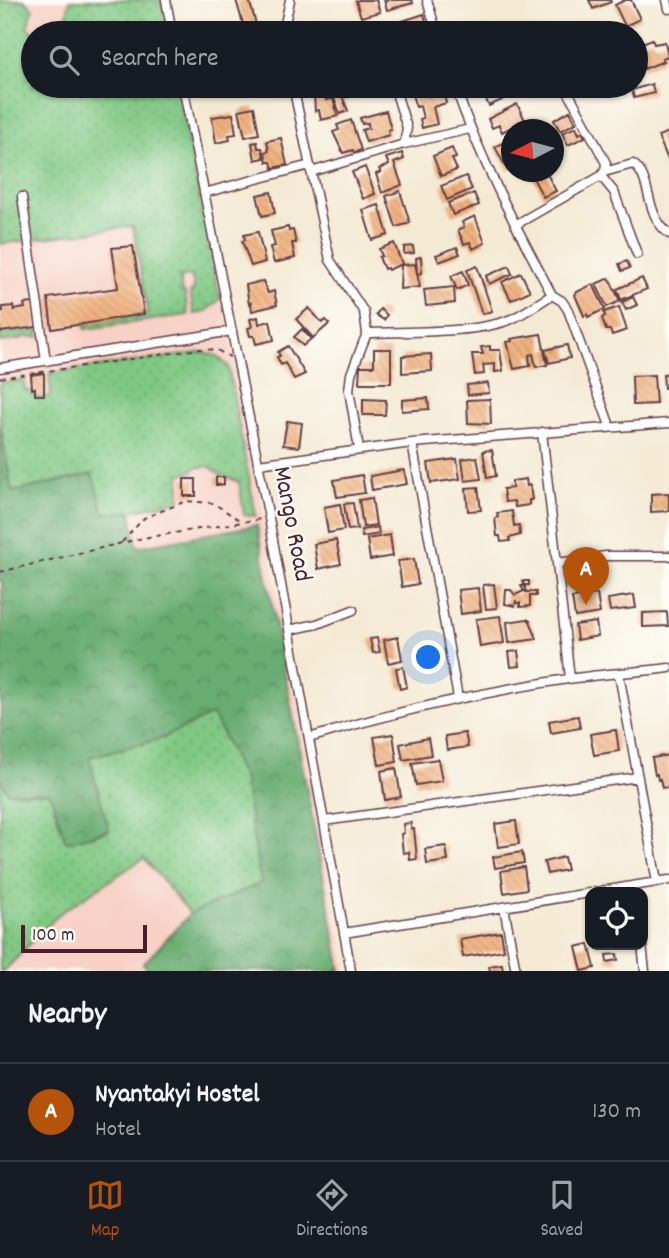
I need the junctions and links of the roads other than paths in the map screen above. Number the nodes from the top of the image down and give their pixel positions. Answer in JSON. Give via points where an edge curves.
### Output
{"nodes":[{"id":1,"x":166,"y":0,"type":"edge"},
{"id":2,"x":290,"y":0,"type":"edge"},
{"id":3,"x":427,"y":0,"type":"edge"},
{"id":4,"x":667,"y":0,"type":"edge"},
{"id":5,"x":669,"y":9,"type":"edge"},
{"id":6,"x":170,"y":21,"type":"edge"},
{"id":7,"x":286,"y":21,"type":"edge"},
{"id":8,"x":433,"y":21,"type":"edge"},
{"id":9,"x":185,"y":98,"type":"edge"},
{"id":10,"x":296,"y":98,"type":"edge"},
{"id":11,"x":398,"y":98,"type":"edge"},
{"id":12,"x":459,"y":98,"type":"edge"},
{"id":13,"x":571,"y":98,"type":"edge"},
{"id":14,"x":470,"y":129,"type":"junction"},
{"id":15,"x":404,"y":144,"type":"junction"},
{"id":16,"x":311,"y":168,"type":"junction"},
{"id":17,"x":603,"y":174,"type":"junction"},
{"id":18,"x":204,"y":193,"type":"junction"},
{"id":19,"x":22,"y":197,"type":"dead end"},
{"id":20,"x":515,"y":225,"type":"junction"},
{"id":21,"x":669,"y":234,"type":"edge"},
{"id":22,"x":637,"y":254,"type":"dead end"},
{"id":23,"x":552,"y":295,"type":"junction"},
{"id":24,"x":232,"y":331,"type":"junction"},
{"id":25,"x":366,"y":333,"type":"junction"},
{"id":26,"x":46,"y":361,"type":"junction"},
{"id":27,"x":0,"y":368,"type":"edge"},
{"id":28,"x":669,"y":423,"type":"edge"},
{"id":29,"x":610,"y":426,"type":"junction"},
{"id":30,"x":542,"y":432,"type":"junction"},
{"id":31,"x":412,"y":443,"type":"junction"},
{"id":32,"x":359,"y":449,"type":"junction"},
{"id":33,"x":258,"y":464,"type":"junction"},
{"id":34,"x":669,"y":556,"type":"edge"},
{"id":35,"x":558,"y":563,"type":"junction"},
{"id":36,"x":353,"y":610,"type":"dead end"},
{"id":37,"x":289,"y":630,"type":"junction"},
{"id":38,"x":669,"y":668,"type":"edge"},
{"id":39,"x":619,"y":674,"type":"junction"},
{"id":40,"x":570,"y":678,"type":"junction"},
{"id":41,"x":458,"y":698,"type":"junction"},
{"id":42,"x":309,"y":738,"type":"junction"},
{"id":43,"x":638,"y":777,"type":"junction"},
{"id":44,"x":324,"y":821,"type":"junction"},
{"id":45,"x":669,"y":880,"type":"edge"},
{"id":46,"x":657,"y":882,"type":"junction"},
{"id":47,"x":641,"y":887,"type":"edge"},
{"id":48,"x":585,"y":896,"type":"edge"},
{"id":49,"x":505,"y":907,"type":"junction"},
{"id":50,"x":344,"y":933,"type":"junction"},
{"id":51,"x":643,"y":950,"type":"edge"},
{"id":52,"x":351,"y":971,"type":"edge"},
{"id":53,"x":516,"y":971,"type":"edge"},
{"id":54,"x":645,"y":971,"type":"edge"}],
"edges":[{"from":1,"to":6,"type":"street"},
{"from":2,"to":7,"type":"street"},
{"from":3,"to":8,"type":"street"},
{"from":4,"to":5,"type":"street"},
{"from":9,"to":18,"type":"street","name":"Mango Road"},
{"from":10,"to":16,"type":"street"},
{"from":11,"to":15,"type":"street","via":[[407,128]]},
{"from":12,"to":14,"type":"street"},
{"from":13,"to":17,"type":"street","via":[[606,163]]},
{"from":14,"to":15,"type":"street"},
{"from":14,"to":20,"type":"street"},
{"from":15,"to":16,"type":"street"},
{"from":16,"to":18,"type":"street"},
{"from":16,"to":25,"type":"street","via":[[330,260],[363,312]]},
{"from":17,"to":20,"type":"street"},
{"from":17,"to":21,"type":"street","via":[[633,164],[640,169],[654,218]]},
{"from":17,"to":22,"type":"street"},
{"from":18,"to":24,"type":"street","name":"Mango Road"},
{"from":19,"to":26,"type":"street"},
{"from":20,"to":23,"type":"street"},
{"from":23,"to":25,"type":"street","via":[[498,323]]},
{"from":23,"to":29,"type":"street","via":[[568,310]]},
{"from":24,"to":26,"type":"street"},
{"from":24,"to":33,"type":"street","name":"Mango Road"},
{"from":25,"to":32,"type":"street","via":[[349,390]]},
{"from":26,"to":27,"type":"street"},
{"from":28,"to":29,"type":"street"},
{"from":29,"to":30,"type":"street"},
{"from":30,"to":31,"type":"street"},
{"from":30,"to":35,"type":"street"},
{"from":31,"to":32,"type":"street"},
{"from":31,"to":41,"type":"street"},
{"from":32,"to":33,"type":"street"},
{"from":33,"to":37,"type":"street","name":"Mango Road"},
{"from":34,"to":35,"type":"street","via":[[606,556]]},
{"from":35,"to":40,"type":"street"},
{"from":36,"to":37,"type":"street"},
{"from":37,"to":42,"type":"street","name":"Mango Road"},
{"from":38,"to":39,"type":"street"},
{"from":39,"to":40,"type":"street"},
{"from":39,"to":43,"type":"street"},
{"from":40,"to":41,"type":"street"},
{"from":41,"to":42,"type":"street"},
{"from":42,"to":44,"type":"street","name":"Mango Road"},
{"from":43,"to":44,"type":"street"},
{"from":43,"to":46,"type":"street"},
{"from":44,"to":50,"type":"street","name":"Mango Road"},
{"from":45,"to":46,"type":"street"},
{"from":46,"to":47,"type":"street"},
{"from":48,"to":49,"type":"street"},
{"from":49,"to":50,"type":"street"},
{"from":49,"to":53,"type":"street"},
{"from":50,"to":52,"type":"street","name":"Mango Road"},
{"from":51,"to":54,"type":"street"}]}
